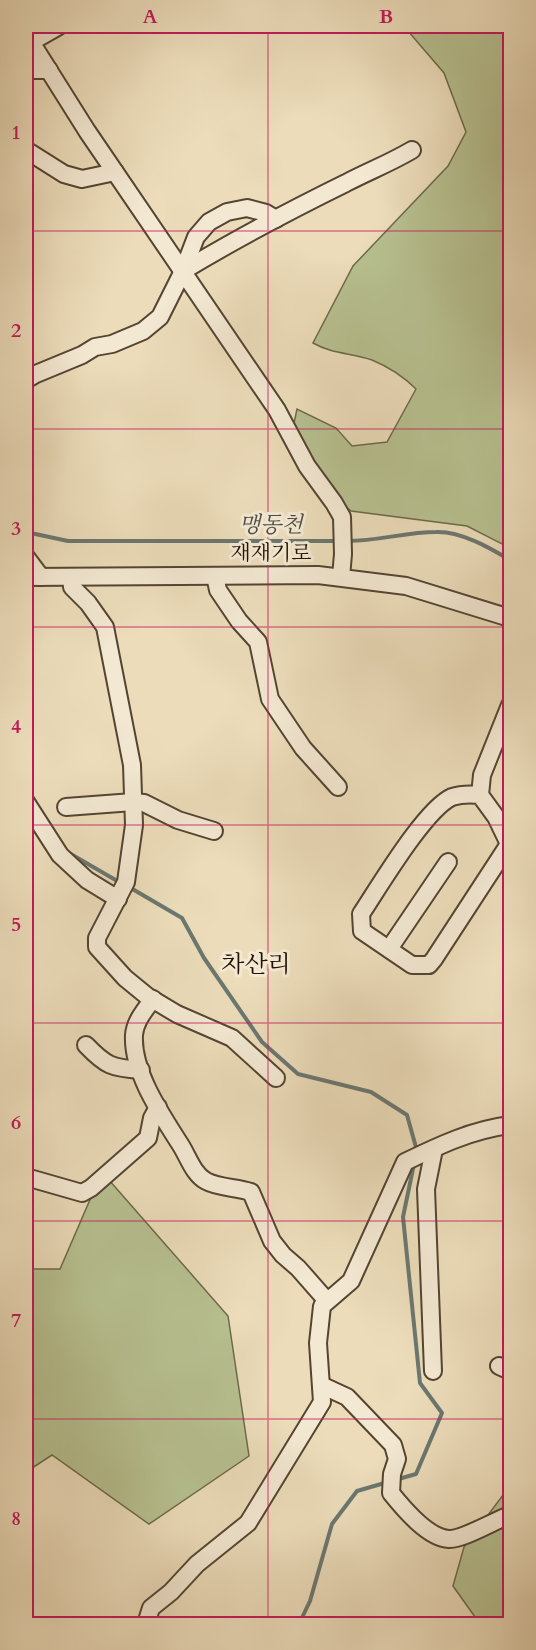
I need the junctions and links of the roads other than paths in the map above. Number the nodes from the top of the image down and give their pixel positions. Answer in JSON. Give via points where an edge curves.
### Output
{"nodes":[{"id":1,"x":59,"y":26,"type":"edge"},
{"id":2,"x":28,"y":38,"type":"edge"},
{"id":3,"x":26,"y":68,"type":"edge"},
{"id":4,"x":49,"y":70,"type":"junction"},
{"id":5,"x":26,"y":150,"type":"edge"},
{"id":6,"x":412,"y":150,"type":"dead end"},
{"id":7,"x":116,"y":172,"type":"junction"},
{"id":8,"x":276,"y":219,"type":"junction"},
{"id":9,"x":183,"y":271,"type":"junction"},
{"id":10,"x":26,"y":380,"type":"edge"},
{"id":11,"x":26,"y":557,"type":"edge"},
{"id":12,"x":215,"y":576,"type":"junction"},
{"id":13,"x":33,"y":577,"type":"edge"},
{"id":14,"x":71,"y":577,"type":"junction"},
{"id":15,"x":102,"y":577,"type":"junction"},
{"id":16,"x":341,"y":578,"type":"junction"},
{"id":17,"x":88,"y":603,"type":"junction"},
{"id":18,"x":510,"y":618,"type":"edge"},
{"id":19,"x":510,"y":705,"type":"edge"},
{"id":20,"x":338,"y":787,"type":"dead end"},
{"id":21,"x":480,"y":795,"type":"junction"},
{"id":22,"x":26,"y":802,"type":"edge"},
{"id":23,"x":133,"y":802,"type":"junction"},
{"id":24,"x":66,"y":807,"type":"dead end"},
{"id":25,"x":214,"y":831,"type":"dead end"},
{"id":26,"x":448,"y":862,"type":"dead end"},
{"id":27,"x":122,"y":892,"type":"junction"},
{"id":28,"x":389,"y":949,"type":"junction"},
{"id":29,"x":153,"y":999,"type":"junction"},
{"id":30,"x":86,"y":1045,"type":"dead end"},
{"id":31,"x":141,"y":1070,"type":"junction"},
{"id":32,"x":276,"y":1078,"type":"dead end"},
{"id":33,"x":158,"y":1107,"type":"junction"},
{"id":34,"x":510,"y":1125,"type":"edge"},
{"id":35,"x":429,"y":1151,"type":"junction"},
{"id":36,"x":26,"y":1177,"type":"edge"},
{"id":37,"x":327,"y":1301,"type":"junction"},
{"id":38,"x":433,"y":1371,"type":"dead end"},
{"id":39,"x":321,"y":1385,"type":"junction"},
{"id":40,"x":510,"y":1515,"type":"edge"},
{"id":41,"x":146,"y":1624,"type":"edge"}],
"edges":[{"from":1,"to":2,"type":"street"},
{"from":2,"to":4,"type":"street"},
{"from":3,"to":4,"type":"street"},
{"from":4,"to":7,"type":"street"},
{"from":5,"to":7,"type":"street","via":[[73,177],[82,179]]},
{"from":6,"to":8,"type":"street"},
{"from":7,"to":9,"type":"street"},
{"from":8,"to":9,"type":"street"},
{"from":8,"to":9,"type":"street","via":[[247,208],[227,212],[209,222],[196,237]]},
{"from":9,"to":10,"type":"street","via":[[160,317],[143,331],[95,347]]},
{"from":9,"to":16,"type":"street","via":[[277,410],[307,466],[342,517]]},
{"from":11,"to":13,"type":"street"},
{"from":12,"to":15,"type":"street","name":"재재기로"},
{"from":12,"to":16,"type":"street","name":"재재기로","via":[[318,574]]},
{"from":12,"to":20,"type":"street","via":[[218,590],[258,642],[270,699],[303,748]]},
{"from":13,"to":14,"type":"street","name":"재재기로"},
{"from":14,"to":15,"type":"street","name":"재재기로"},
{"from":14,"to":17,"type":"street","via":[[72,587]]},
{"from":15,"to":17,"type":"street"},
{"from":16,"to":18,"type":"street","name":"재재기로","via":[[405,586]]},
{"from":17,"to":23,"type":"street","via":[[105,627],[111,651],[132,765]]},
{"from":19,"to":21,"type":"street","via":[[483,775]]},
{"from":21,"to":28,"type":"street","via":[[451,798],[425,819],[361,915],[362,931]]},
{"from":21,"to":28,"type":"street","via":[[509,844],[429,965],[412,964]]},
{"from":22,"to":27,"type":"street","via":[[60,855],[87,880]]},
{"from":23,"to":24,"type":"street"},
{"from":23,"to":25,"type":"street"},
{"from":23,"to":27,"type":"street","via":[[134,825]]},
{"from":26,"to":28,"type":"street"},
{"from":27,"to":29,"type":"street","via":[[97,938],[97,947],[125,978]]},
{"from":29,"to":31,"type":"street","via":[[136,1023],[136,1057]]},
{"from":29,"to":32,"type":"street","via":[[232,1038]]},
{"from":30,"to":31,"type":"street","via":[[99,1059],[116,1068]]},
{"from":31,"to":33,"type":"street"},
{"from":33,"to":36,"type":"street","via":[[148,1138],[82,1193]]},
{"from":33,"to":37,"type":"street","via":[[197,1174],[217,1185],[250,1192],[272,1241]]},
{"from":34,"to":35,"type":"street","via":[[485,1128]]},
{"from":35,"to":37,"type":"street","via":[[405,1162],[351,1281]]},
{"from":35,"to":38,"type":"street","via":[[426,1189]]},
{"from":37,"to":39,"type":"street","via":[[322,1306],[318,1343]]},
{"from":39,"to":40,"type":"street","via":[[347,1397],[393,1445],[397,1459],[391,1493],[434,1534],[450,1539]]},
{"from":39,"to":41,"type":"street","via":[[322,1402],[248,1523],[151,1608]]}]}
